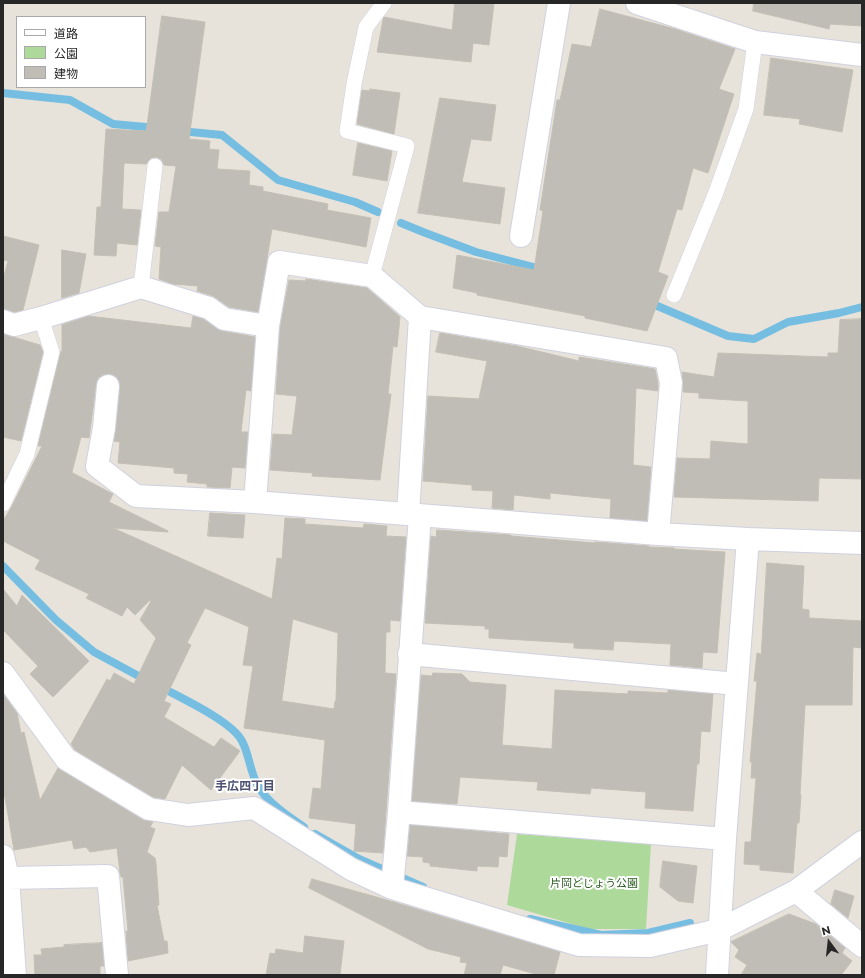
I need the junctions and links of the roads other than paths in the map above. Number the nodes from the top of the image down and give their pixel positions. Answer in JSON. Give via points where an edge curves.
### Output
{"nodes":[{"id":1,"x":384,"y":3,"type":"edge"},
{"id":2,"x":558,"y":3,"type":"edge"},
{"id":3,"x":637,"y":3,"type":"edge"},
{"id":4,"x":755,"y":42,"type":"junction"},
{"id":5,"x":862,"y":55,"type":"edge"},
{"id":6,"x":155,"y":166,"type":"dead end"},
{"id":7,"x":521,"y":236,"type":"dead end"},
{"id":8,"x":372,"y":276,"type":"junction"},
{"id":9,"x":141,"y":287,"type":"junction"},
{"id":10,"x":674,"y":295,"type":"dead end"},
{"id":11,"x":420,"y":317,"type":"junction"},
{"id":12,"x":42,"y":318,"type":"junction"},
{"id":13,"x":3,"y":321,"type":"edge"},
{"id":14,"x":268,"y":326,"type":"junction"},
{"id":15,"x":108,"y":386,"type":"dead end"},
{"id":16,"x":255,"y":502,"type":"junction"},
{"id":17,"x":3,"y":504,"type":"edge"},
{"id":18,"x":414,"y":515,"type":"junction"},
{"id":19,"x":658,"y":534,"type":"junction"},
{"id":20,"x":748,"y":539,"type":"junction"},
{"id":21,"x":862,"y":544,"type":"edge"},
{"id":22,"x":409,"y":654,"type":"junction"},
{"id":23,"x":3,"y":673,"type":"edge"},
{"id":24,"x":737,"y":684,"type":"junction"},
{"id":25,"x":399,"y":812,"type":"junction"},
{"id":26,"x":726,"y":839,"type":"junction"},
{"id":27,"x":862,"y":842,"type":"edge"},
{"id":28,"x":3,"y":856,"type":"edge"},
{"id":29,"x":8,"y":878,"type":"junction"},
{"id":30,"x":392,"y":888,"type":"junction"},
{"id":31,"x":796,"y":891,"type":"junction"},
{"id":32,"x":719,"y":930,"type":"junction"},
{"id":33,"x":862,"y":946,"type":"edge"},
{"id":34,"x":15,"y":975,"type":"edge"},
{"id":35,"x":117,"y":975,"type":"edge"},
{"id":36,"x":717,"y":975,"type":"edge"}],
"edges":[{"from":1,"to":8,"type":"lane","via":[[366,27],[347,130],[407,146]]},
{"from":2,"to":7,"type":"street"},
{"from":3,"to":4,"type":"street"},
{"from":4,"to":5,"type":"street"},
{"from":4,"to":10,"type":"lane","via":[[746,109],[716,195]]},
{"from":6,"to":9,"type":"lane"},
{"from":8,"to":11,"type":"street"},
{"from":8,"to":14,"type":"street","via":[[279,262]]},
{"from":9,"to":12,"type":"street"},
{"from":9,"to":14,"type":"street","via":[[209,308],[224,319]]},
{"from":11,"to":18,"type":"street"},
{"from":11,"to":19,"type":"street","via":[[666,358],[671,383]]},
{"from":12,"to":13,"type":"street","via":[[14,325]]},
{"from":12,"to":17,"type":"lane","via":[[52,352],[27,454]]},
{"from":14,"to":16,"type":"street"},
{"from":15,"to":16,"type":"street","via":[[97,466],[136,496]]},
{"from":16,"to":18,"type":"street"},
{"from":18,"to":19,"type":"street"},
{"from":18,"to":22,"type":"street"},
{"from":19,"to":20,"type":"street"},
{"from":20,"to":21,"type":"street"},
{"from":20,"to":24,"type":"street"},
{"from":22,"to":24,"type":"street"},
{"from":22,"to":25,"type":"street"},
{"from":23,"to":30,"type":"street","via":[[66,759],[150,809],[188,815],[254,808],[351,869]]},
{"from":24,"to":26,"type":"street"},
{"from":25,"to":26,"type":"street"},
{"from":25,"to":30,"type":"street"},
{"from":26,"to":32,"type":"street"},
{"from":27,"to":31,"type":"street"},
{"from":28,"to":29,"type":"street"},
{"from":29,"to":34,"type":"street"},
{"from":29,"to":35,"type":"street","via":[[108,876]]},
{"from":30,"to":32,"type":"street","via":[[579,945],[650,946]]},
{"from":31,"to":32,"type":"street"},
{"from":31,"to":33,"type":"street"},
{"from":32,"to":36,"type":"street"}]}
